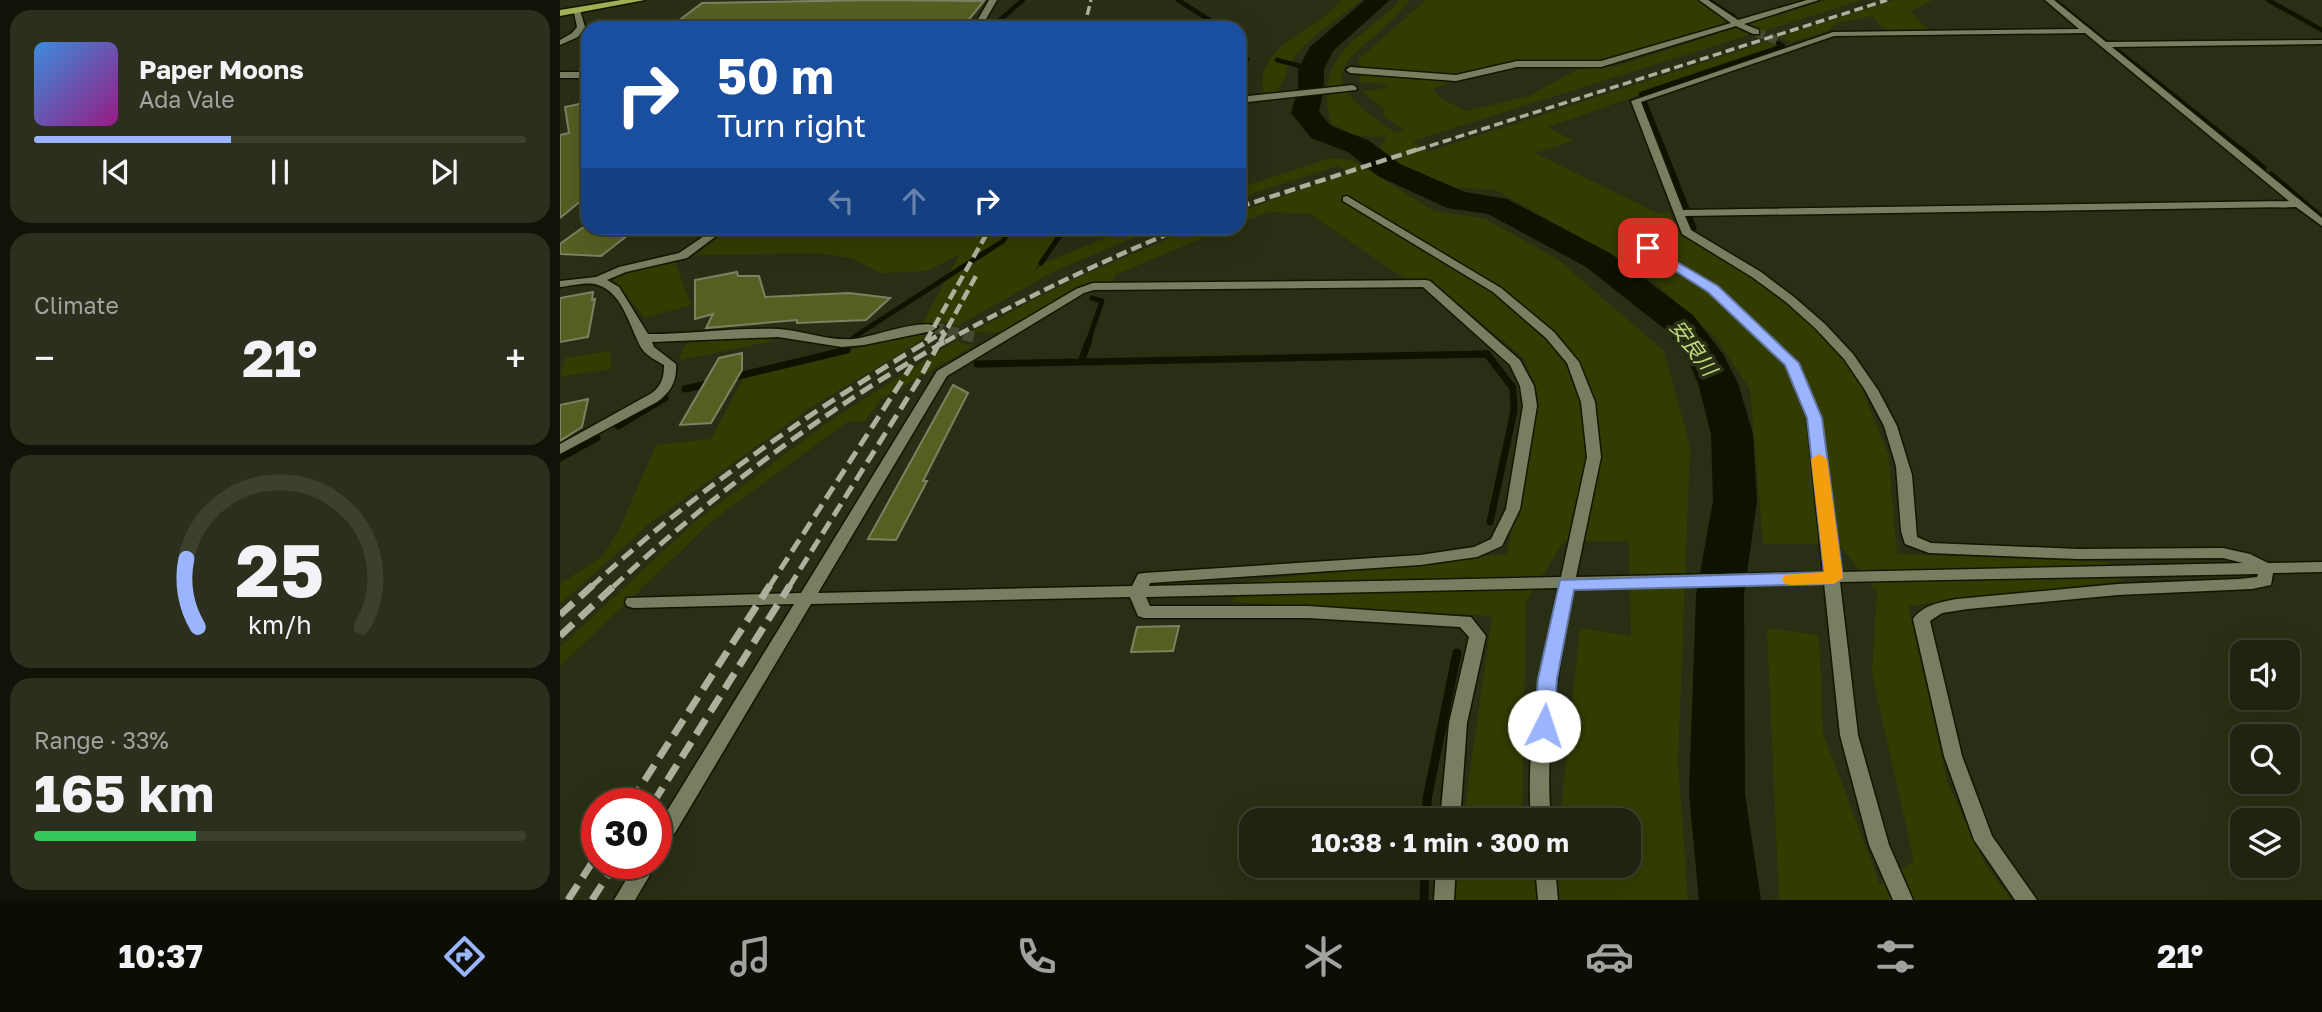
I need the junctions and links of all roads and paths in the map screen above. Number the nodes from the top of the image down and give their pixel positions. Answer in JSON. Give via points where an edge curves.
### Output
{"nodes":[{"id":1,"x":640,"y":0,"type":"edge"},
{"id":2,"x":993,"y":0,"type":"edge"},
{"id":3,"x":1703,"y":0,"type":"edge"},
{"id":4,"x":1815,"y":0,"type":"edge"},
{"id":5,"x":2049,"y":0,"type":"edge"},
{"id":6,"x":576,"y":10,"type":"junction"},
{"id":7,"x":560,"y":13,"type":"edge"},
{"id":8,"x":981,"y":21,"type":"edge"},
{"id":9,"x":1738,"y":23,"type":"junction"},
{"id":10,"x":2085,"y":31,"type":"junction"},
{"id":11,"x":1756,"y":32,"type":"tunnel mouth"},
{"id":12,"x":2322,"y":42,"type":"edge"},
{"id":13,"x":560,"y":43,"type":"edge"},
{"id":14,"x":2102,"y":45,"type":"junction"},
{"id":15,"x":1350,"y":70,"type":"dead end"},
{"id":16,"x":560,"y":75,"type":"edge"},
{"id":17,"x":581,"y":75,"type":"edge"},
{"id":18,"x":1350,"y":88,"type":"dead end"},
{"id":19,"x":1246,"y":99,"type":"edge"},
{"id":20,"x":1347,"y":199,"type":"dead end"},
{"id":21,"x":2299,"y":204,"type":"junction"},
{"id":22,"x":1678,"y":213,"type":"junction"},
{"id":23,"x":2322,"y":223,"type":"edge"},
{"id":24,"x":712,"y":235,"type":"edge"},
{"id":25,"x":1627,"y":235,"type":"dead end"},
{"id":26,"x":598,"y":280,"type":"junction"},
{"id":27,"x":560,"y":284,"type":"edge"},
{"id":28,"x":932,"y":327,"type":"tunnel mouth"},
{"id":29,"x":642,"y":338,"type":"junction"},
{"id":30,"x":977,"y":338,"type":"tunnel mouth"},
{"id":31,"x":997,"y":340,"type":"junction"},
{"id":32,"x":560,"y":450,"type":"edge"},
{"id":33,"x":2322,"y":567,"type":"edge"},
{"id":34,"x":2266,"y":568,"type":"junction"},
{"id":35,"x":1827,"y":578,"type":"junction"},
{"id":36,"x":1566,"y":584,"type":"junction"},
{"id":37,"x":1137,"y":594,"type":"junction"},
{"id":38,"x":807,"y":600,"type":"junction"},
{"id":39,"x":634,"y":602,"type":"dead end"},
{"id":40,"x":1451,"y":808,"type":"edge"},
{"id":41,"x":1540,"y":808,"type":"edge"},
{"id":42,"x":672,"y":821,"type":"edge"},
{"id":43,"x":1445,"y":878,"type":"edge"},
{"id":44,"x":1546,"y":878,"type":"edge"},
{"id":45,"x":637,"y":879,"type":"edge"},
{"id":46,"x":624,"y":900,"type":"edge"},
{"id":47,"x":1444,"y":900,"type":"edge"},
{"id":48,"x":1548,"y":900,"type":"edge"},
{"id":49,"x":1903,"y":900,"type":"edge"},
{"id":50,"x":2027,"y":900,"type":"edge"}],
"edges":[{"from":1,"to":6,"type":"highway"},
{"from":2,"to":8,"type":"street"},
{"from":3,"to":9,"type":"street"},
{"from":4,"to":9,"type":"street"},
{"from":5,"to":10,"type":"street"},
{"from":6,"to":7,"type":"highway"},
{"from":6,"to":13,"type":"street","via":[[581,27]]},
{"from":9,"to":11,"type":"street"},
{"from":9,"to":15,"type":"street","via":[[1601,64],[1517,64],[1456,78]]},
{"from":10,"to":14,"type":"street"},
{"from":10,"to":22,"type":"street","via":[[1833,34],[1785,44],[1636,101]]},
{"from":12,"to":14,"type":"street"},
{"from":14,"to":21,"type":"street"},
{"from":16,"to":17,"type":"street"},
{"from":18,"to":19,"type":"street"},
{"from":20,"to":36,"type":"street","via":[[1497,290],[1550,335],[1573,362],[1588,402],[1594,457]]},
{"from":21,"to":22,"type":"street"},
{"from":21,"to":23,"type":"street"},
{"from":22,"to":34,"type":"street","via":[[1686,232],[1725,253],[1809,313],[1860,370],[1891,425],[1903,468],[1910,540],[1917,545],[2078,554],[2223,553]]},
{"from":24,"to":26,"type":"street","via":[[683,256],[623,269]]},
{"from":25,"to":35,"type":"street","via":[[1713,289],[1792,363],[1814,418]]},
{"from":26,"to":27,"type":"street"},
{"from":26,"to":29,"type":"street","via":[[615,289]]},
{"from":28,"to":29,"type":"street","via":[[840,344],[781,333]]},
{"from":29,"to":32,"type":"street","via":[[670,364],[671,379],[665,390]]},
{"from":30,"to":31,"type":"street"},
{"from":31,"to":37,"type":"street","via":[[1093,287],[1426,283],[1515,363],[1527,386],[1530,406],[1513,509],[1497,542],[1477,552],[1420,560],[1144,578]]},
{"from":31,"to":38,"type":"street","via":[[942,374]]},
{"from":33,"to":34,"type":"street"},
{"from":34,"to":35,"type":"street"},
{"from":34,"to":50,"type":"street","via":[[2265,581],[2245,585],[2064,594],[1951,606],[1928,612],[1921,619],[1953,756],[1984,840]]},
{"from":35,"to":36,"type":"street"},
{"from":35,"to":49,"type":"street","via":[[1849,734],[1880,845]]},
{"from":36,"to":37,"type":"street"},
{"from":36,"to":41,"type":"street","via":[[1548,679]]},
{"from":37,"to":38,"type":"street"},
{"from":37,"to":40,"type":"street","via":[[1144,612],[1308,612],[1465,621],[1478,636],[1458,723]]},
{"from":38,"to":39,"type":"street"},
{"from":38,"to":42,"type":"street"},
{"from":43,"to":47,"type":"street"},
{"from":44,"to":48,"type":"street"},
{"from":45,"to":46,"type":"street"}]}
